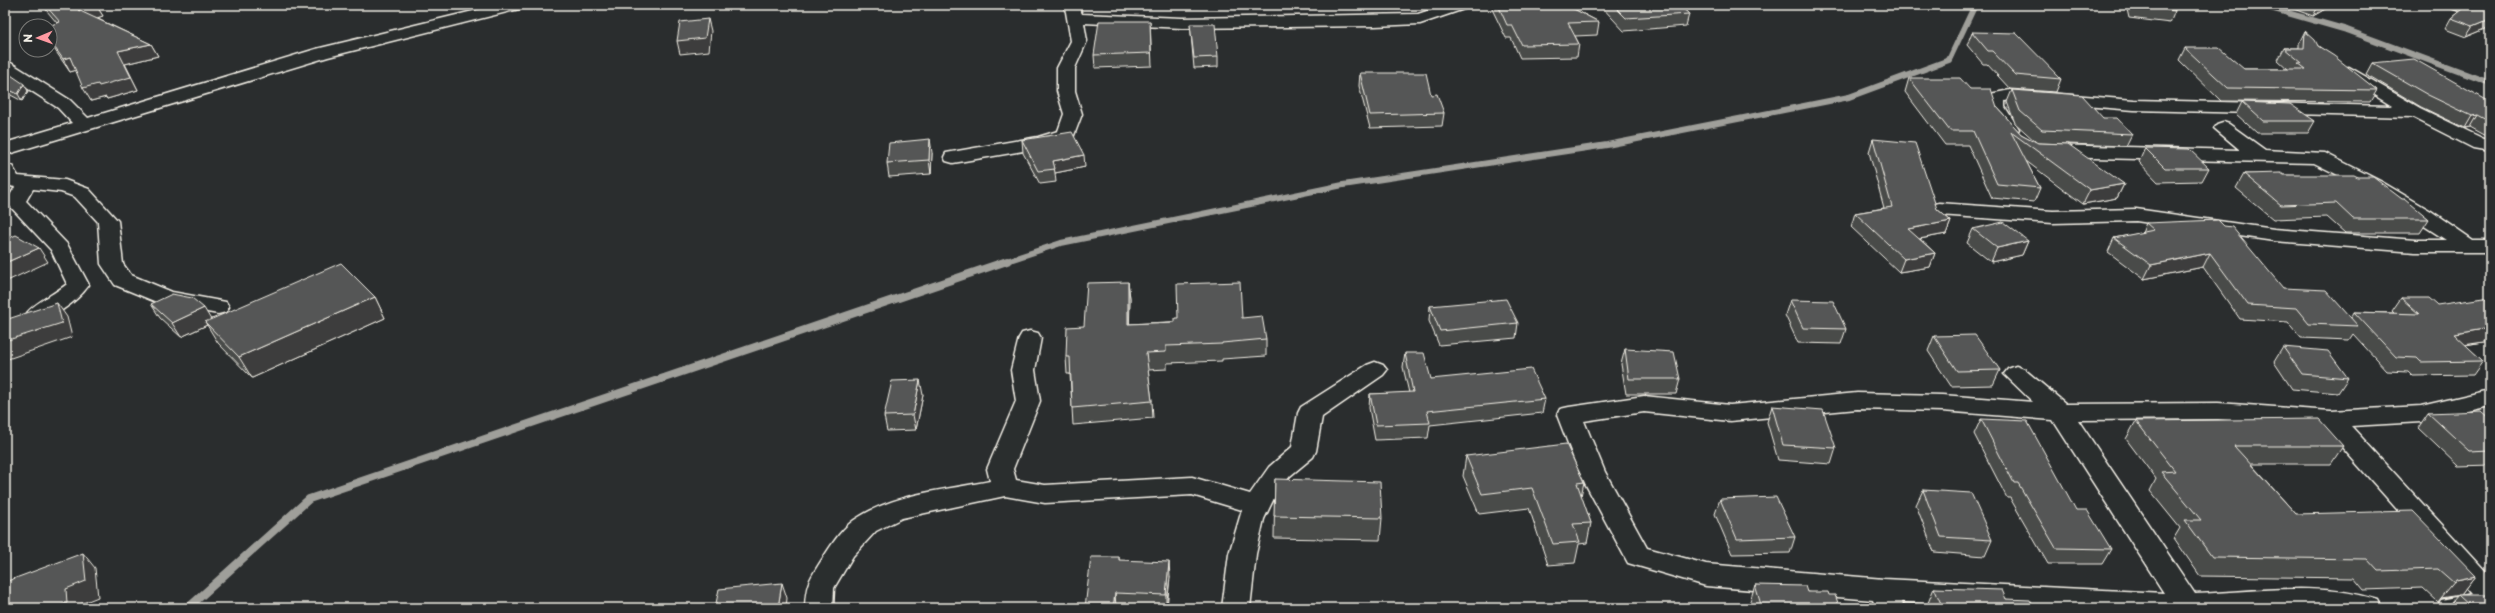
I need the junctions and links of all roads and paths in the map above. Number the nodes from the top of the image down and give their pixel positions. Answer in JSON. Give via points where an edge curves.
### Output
{"nodes":[{"id":1,"x":516,"y":5,"type":"edge"},
{"id":2,"x":1462,"y":5,"type":"edge"},
{"id":3,"x":2457,"y":5,"type":"edge"},
{"id":4,"x":1072,"y":12,"type":"edge"},
{"id":5,"x":2490,"y":16,"type":"edge"},
{"id":6,"x":2337,"y":65,"type":"edge"},
{"id":7,"x":5,"y":67,"type":"edge"},
{"id":8,"x":2415,"y":112,"type":"junction"},
{"id":9,"x":85,"y":125,"type":"junction"},
{"id":10,"x":2223,"y":128,"type":"dead end"},
{"id":11,"x":2490,"y":145,"type":"edge"},
{"id":12,"x":5,"y":149,"type":"edge"},
{"id":13,"x":953,"y":157,"type":"dead end"},
{"id":14,"x":2262,"y":157,"type":"junction"},
{"id":15,"x":5,"y":170,"type":"edge"},
{"id":16,"x":26,"y":184,"type":"junction"},
{"id":17,"x":1939,"y":209,"type":"edge"},
{"id":18,"x":2468,"y":246,"type":"junction"},
{"id":19,"x":2490,"y":246,"type":"edge"},
{"id":20,"x":218,"y":307,"type":"dead end"},
{"id":21,"x":38,"y":313,"type":"edge"},
{"id":22,"x":1030,"y":338,"type":"dead end"},
{"id":23,"x":1375,"y":370,"type":"dead end"},
{"id":24,"x":2016,"y":374,"type":"dead end"},
{"id":25,"x":2490,"y":398,"type":"edge"},
{"id":26,"x":2060,"y":412,"type":"junction"},
{"id":27,"x":2331,"y":419,"type":"junction"},
{"id":28,"x":1006,"y":487,"type":"junction"},
{"id":29,"x":1256,"y":505,"type":"junction"},
{"id":30,"x":1887,"y":599,"type":"edge"},
{"id":31,"x":2187,"y":605,"type":"junction"},
{"id":32,"x":819,"y":608,"type":"edge"},
{"id":33,"x":1236,"y":608,"type":"edge"},
{"id":34,"x":2368,"y":608,"type":"edge"},
{"id":35,"x":2451,"y":608,"type":"edge"}],
"edges":[{"from":1,"to":9,"type":"street","via":[[322,53]]},
{"from":2,"to":4,"type":"street","via":[[1420,19],[1375,21],[1182,24]]},
{"from":3,"to":5,"type":"street"},
{"from":4,"to":13,"type":"street","via":[[1079,41],[1066,68],[1066,91],[1073,114],[1066,134],[1042,142]]},
{"from":6,"to":8,"type":"street"},
{"from":7,"to":9,"type":"street","via":[[64,104]]},
{"from":8,"to":11,"type":"street","via":[[2480,144]]},
{"from":8,"to":14,"type":"street","via":[[2134,105],[2010,95],[1996,98],[1996,107],[2005,124],[2028,147]]},
{"from":9,"to":12,"type":"street"},
{"from":10,"to":14,"type":"street"},
{"from":14,"to":18,"type":"street","via":[[2318,157],[2393,197]]},
{"from":15,"to":16,"type":"street","via":[[12,181]]},
{"from":16,"to":20,"type":"street","via":[[65,186],[82,193],[108,221],[112,264],[123,280],[167,298]]},
{"from":16,"to":21,"type":"street","via":[[16,202],[60,248],[78,284],[61,300]]},
{"from":17,"to":18,"type":"street","via":[[2053,217],[2136,215],[2274,235],[2415,246]]},
{"from":18,"to":19,"type":"street"},
{"from":22,"to":28,"type":"street","via":[[1023,370],[1028,401],[1000,469]]},
{"from":23,"to":29,"type":"street","via":[[1310,413],[1304,451],[1278,473]]},
{"from":24,"to":26,"type":"street"},
{"from":25,"to":27,"type":"street","via":[[2421,414]]},
{"from":26,"to":27,"type":"street","via":[[2218,411]]},
{"from":26,"to":30,"type":"street","via":[[1942,403],[1856,401],[1730,413],[1644,404],[1569,415],[1592,472],[1638,556],[1706,575]]},
{"from":26,"to":31,"type":"street"},
{"from":27,"to":35,"type":"street","via":[[2489,594],[2484,603]]},
{"from":28,"to":29,"type":"street","via":[[1045,494],[1192,486]]},
{"from":28,"to":32,"type":"street","via":[[896,510],[867,524],[843,549],[820,587]]},
{"from":29,"to":33,"type":"street","via":[[1243,543]]},
{"from":30,"to":31,"type":"street"},
{"from":31,"to":34,"type":"street","via":[[2316,601]]}]}
